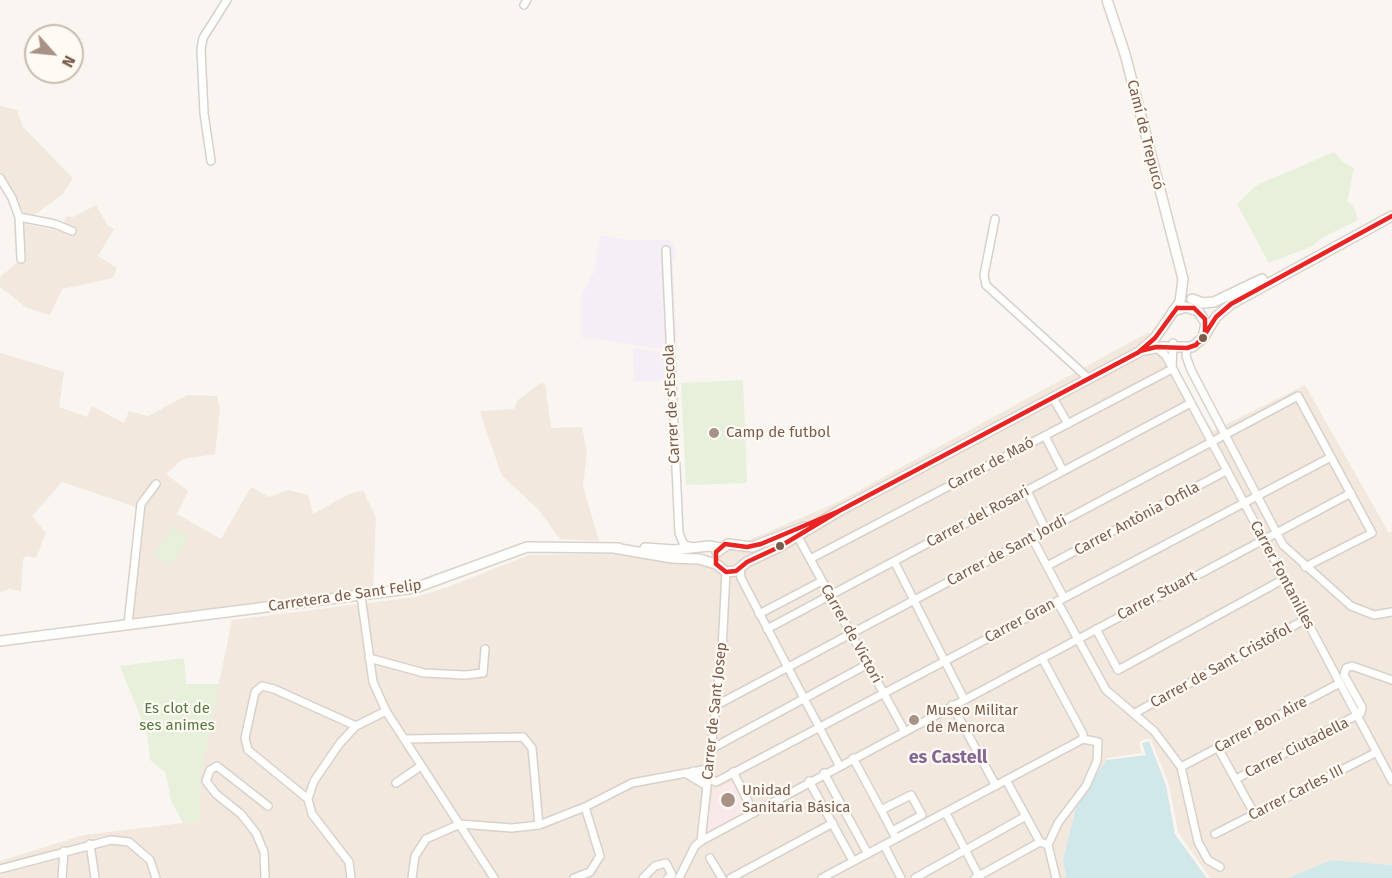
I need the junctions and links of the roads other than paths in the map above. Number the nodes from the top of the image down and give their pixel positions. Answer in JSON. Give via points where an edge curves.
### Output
{"nodes":[{"id":1,"x":227,"y":0,"type":"edge"},
{"id":2,"x":1107,"y":0,"type":"edge"},
{"id":3,"x":211,"y":161,"type":"dead end"},
{"id":4,"x":0,"y":178,"type":"edge"},
{"id":5,"x":1392,"y":216,"type":"edge"},
{"id":6,"x":19,"y":217,"type":"junction"},
{"id":7,"x":995,"y":219,"type":"dead end"},
{"id":8,"x":72,"y":231,"type":"dead end"},
{"id":9,"x":666,"y":250,"type":"dead end"},
{"id":10,"x":21,"y":259,"type":"dead end"},
{"id":11,"x":1298,"y":267,"type":"junction"},
{"id":12,"x":1181,"y":270,"type":"junction"},
{"id":13,"x":1245,"y":296,"type":"junction"},
{"id":14,"x":1192,"y":299,"type":"junction"},
{"id":15,"x":1197,"y":310,"type":"junction"},
{"id":16,"x":1173,"y":311,"type":"junction"},
{"id":17,"x":1166,"y":322,"type":"junction"},
{"id":18,"x":1203,"y":338,"type":"junction"},
{"id":19,"x":1174,"y":345,"type":"junction"},
{"id":20,"x":1156,"y":347,"type":"junction"},
{"id":21,"x":1187,"y":348,"type":"junction"},
{"id":22,"x":1140,"y":351,"type":"junction"},
{"id":23,"x":1172,"y":369,"type":"junction"},
{"id":24,"x":1089,"y":379,"type":"junction"},
{"id":25,"x":1053,"y":398,"type":"junction"},
{"id":26,"x":1190,"y":404,"type":"junction"},
{"id":27,"x":1068,"y":424,"type":"junction"},
{"id":28,"x":1226,"y":435,"type":"junction"},
{"id":29,"x":1045,"y":436,"type":"junction"},
{"id":30,"x":1210,"y":443,"type":"junction"},
{"id":31,"x":1331,"y":457,"type":"junction"},
{"id":32,"x":1064,"y":471,"type":"junction"},
{"id":33,"x":1226,"y":471,"type":"junction"},
{"id":34,"x":156,"y":484,"type":"dead end"},
{"id":35,"x":1027,"y":491,"type":"junction"},
{"id":36,"x":1351,"y":493,"type":"junction"},
{"id":37,"x":1257,"y":496,"type":"junction"},
{"id":38,"x":1244,"y":503,"type":"junction"},
{"id":39,"x":839,"y":511,"type":"junction"},
{"id":40,"x":1046,"y":530,"type":"junction"},
{"id":41,"x":1276,"y":533,"type":"junction"},
{"id":42,"x":798,"y":537,"type":"junction"},
{"id":43,"x":1032,"y":538,"type":"junction"},
{"id":44,"x":1265,"y":539,"type":"junction"},
{"id":45,"x":1283,"y":545,"type":"junction"},
{"id":46,"x":695,"y":547,"type":"junction"},
{"id":47,"x":743,"y":547,"type":"junction"},
{"id":48,"x":614,"y":548,"type":"junction"},
{"id":49,"x":720,"y":548,"type":"junction"},
{"id":50,"x":810,"y":559,"type":"junction"},
{"id":51,"x":894,"y":561,"type":"junction"},
{"id":52,"x":716,"y":564,"type":"junction"},
{"id":53,"x":743,"y":565,"type":"junction"},
{"id":54,"x":1047,"y":566,"type":"junction"},
{"id":55,"x":1305,"y":567,"type":"junction"},
{"id":56,"x":726,"y":572,"type":"junction"},
{"id":57,"x":1284,"y":579,"type":"junction"},
{"id":58,"x":822,"y":580,"type":"junction"},
{"id":59,"x":361,"y":596,"type":"junction"},
{"id":60,"x":830,"y":596,"type":"junction"},
{"id":61,"x":1061,"y":599,"type":"junction"},
{"id":62,"x":913,"y":601,"type":"junction"},
{"id":63,"x":1392,"y":612,"type":"edge"},
{"id":64,"x":759,"y":614,"type":"junction"},
{"id":65,"x":1306,"y":619,"type":"junction"},
{"id":66,"x":128,"y":624,"type":"junction"},
{"id":67,"x":767,"y":629,"type":"junction"},
{"id":68,"x":1096,"y":629,"type":"junction"},
{"id":69,"x":851,"y":634,"type":"junction"},
{"id":70,"x":1078,"y":638,"type":"junction"},
{"id":71,"x":0,"y":641,"type":"edge"},
{"id":72,"x":485,"y":649,"type":"dead end"},
{"id":73,"x":369,"y":658,"type":"junction"},
{"id":74,"x":1042,"y":658,"type":"junction"},
{"id":75,"x":944,"y":661,"type":"junction"},
{"id":76,"x":868,"y":664,"type":"junction"},
{"id":77,"x":788,"y":668,"type":"junction"},
{"id":78,"x":1392,"y":680,"type":"edge"},
{"id":79,"x":1340,"y":683,"type":"junction"},
{"id":80,"x":883,"y":693,"type":"junction"},
{"id":81,"x":804,"y":698,"type":"junction"},
{"id":82,"x":964,"y":699,"type":"junction"},
{"id":83,"x":952,"y":705,"type":"junction"},
{"id":84,"x":715,"y":706,"type":"junction"},
{"id":85,"x":386,"y":711,"type":"junction"},
{"id":86,"x":1135,"y":713,"type":"junction"},
{"id":87,"x":1358,"y":716,"type":"junction"},
{"id":88,"x":356,"y":726,"type":"junction"},
{"id":89,"x":820,"y":728,"type":"junction"},
{"id":90,"x":904,"y":732,"type":"junction"},
{"id":91,"x":405,"y":739,"type":"junction"},
{"id":92,"x":1083,"y":739,"type":"junction"},
{"id":93,"x":711,"y":748,"type":"junction"},
{"id":94,"x":1218,"y":748,"type":"junction"},
{"id":95,"x":1377,"y":752,"type":"junction"},
{"id":96,"x":853,"y":758,"type":"junction"},
{"id":97,"x":839,"y":765,"type":"junction"},
{"id":98,"x":422,"y":766,"type":"junction"},
{"id":99,"x":1181,"y":767,"type":"junction"},
{"id":100,"x":708,"y":769,"type":"junction"},
{"id":101,"x":694,"y":771,"type":"junction"},
{"id":102,"x":733,"y":772,"type":"junction"},
{"id":103,"x":685,"y":773,"type":"junction"},
{"id":104,"x":824,"y":773,"type":"junction"},
{"id":105,"x":1236,"y":779,"type":"junction"},
{"id":106,"x":1006,"y":780,"type":"junction"},
{"id":107,"x":809,"y":781,"type":"junction"},
{"id":108,"x":1392,"y":781,"type":"edge"},
{"id":109,"x":707,"y":782,"type":"junction"},
{"id":110,"x":396,"y":783,"type":"dead end"},
{"id":111,"x":996,"y":786,"type":"junction"},
{"id":112,"x":308,"y":799,"type":"junction"},
{"id":113,"x":268,"y":806,"type":"dead end"},
{"id":114,"x":585,"y":807,"type":"junction"},
{"id":115,"x":881,"y":810,"type":"junction"},
{"id":116,"x":754,"y":813,"type":"junction"},
{"id":117,"x":946,"y":813,"type":"junction"},
{"id":118,"x":1255,"y":814,"type":"junction"},
{"id":119,"x":1026,"y":816,"type":"junction"},
{"id":120,"x":832,"y":823,"type":"junction"},
{"id":121,"x":460,"y":824,"type":"junction"},
{"id":122,"x":539,"y":825,"type":"junction"},
{"id":123,"x":1215,"y":834,"type":"dead end"},
{"id":124,"x":894,"y":835,"type":"junction"},
{"id":125,"x":698,"y":843,"type":"junction"},
{"id":126,"x":90,"y":844,"type":"junction"},
{"id":127,"x":1044,"y":844,"type":"junction"},
{"id":128,"x":884,"y":845,"type":"junction"},
{"id":129,"x":965,"y":850,"type":"junction"},
{"id":130,"x":64,"y":851,"type":"junction"},
{"id":131,"x":868,"y":854,"type":"junction"},
{"id":132,"x":710,"y":858,"type":"dead end"},
{"id":133,"x":853,"y":861,"type":"junction"},
{"id":134,"x":1220,"y":867,"type":"dead end"},
{"id":135,"x":0,"y":868,"type":"edge"},
{"id":136,"x":978,"y":877,"type":"edge"},
{"id":137,"x":62,"y":878,"type":"edge"},
{"id":138,"x":96,"y":878,"type":"edge"},
{"id":139,"x":156,"y":878,"type":"edge"},
{"id":140,"x":265,"y":878,"type":"edge"},
{"id":141,"x":351,"y":878,"type":"edge"},
{"id":142,"x":412,"y":878,"type":"edge"},
{"id":143,"x":494,"y":878,"type":"edge"},
{"id":144,"x":574,"y":878,"type":"edge"},
{"id":145,"x":643,"y":878,"type":"edge"},
{"id":146,"x":668,"y":878,"type":"edge"},
{"id":147,"x":679,"y":878,"type":"edge"},
{"id":148,"x":722,"y":878,"type":"edge"},
{"id":149,"x":730,"y":878,"type":"edge"},
{"id":150,"x":822,"y":878,"type":"edge"},
{"id":151,"x":901,"y":878,"type":"edge"},
{"id":152,"x":915,"y":878,"type":"edge"},
{"id":153,"x":1054,"y":878,"type":"edge"}],
"edges":[{"from":1,"to":3,"type":"street","via":[[203,38],[201,49]]},
{"from":2,"to":12,"type":"main road","name":"Camí de Trepucó","via":[[1125,54]]},
{"from":4,"to":6,"type":"street"},
{"from":5,"to":11,"type":"main road"},
{"from":6,"to":8,"type":"street"},
{"from":6,"to":10,"type":"street"},
{"from":7,"to":24,"type":"street","via":[[984,274],[986,285]]},
{"from":9,"to":46,"type":"street","name":"Carrer de s'Escola","via":[[679,533],[684,545]]},
{"from":11,"to":13,"type":"main road"},
{"from":11,"to":14,"type":"main road","via":[[1214,302]]},
{"from":12,"to":14,"type":"main road"},
{"from":12,"to":16,"type":"main road","via":[[1182,297]]},
{"from":13,"to":15,"type":"main road"},
{"from":13,"to":18,"type":"main road","via":[[1219,313]]},
{"from":14,"to":15,"type":"main road"},
{"from":15,"to":16,"type":"main road","via":[[1186,306]]},
{"from":15,"to":18,"type":"main road","via":[[1206,323]]},
{"from":16,"to":17,"type":"main road"},
{"from":17,"to":19,"type":"main road","via":[[1166,333]]},
{"from":17,"to":22,"type":"main road"},
{"from":18,"to":21,"type":"main road"},
{"from":19,"to":20,"type":"main road"},
{"from":19,"to":21,"type":"main road"},
{"from":19,"to":23,"type":"street","name":"Carrer Fontanilles"},
{"from":20,"to":22,"type":"main road"},
{"from":20,"to":23,"type":"street","name":"Carrer Fontanilles"},
{"from":21,"to":28,"type":"street","name":"Carrer Fontanilles","via":[[1191,370]]},
{"from":22,"to":24,"type":"main road"},
{"from":23,"to":26,"type":"street","name":"Carrer Fontanilles"},
{"from":23,"to":27,"type":"street","name":"Carrer de Maó"},
{"from":24,"to":25,"type":"main road"},
{"from":25,"to":27,"type":"street"},
{"from":25,"to":39,"type":"main road"},
{"from":26,"to":30,"type":"street","name":"Carrer Fontanilles"},
{"from":26,"to":32,"type":"street","name":"Carrer del Rosari"},
{"from":27,"to":29,"type":"street","name":"Carrer de Maó"},
{"from":28,"to":30,"type":"street","name":"Carrer de Sant Jordi"},
{"from":28,"to":31,"type":"street","name":"Carrer de Sant Jordi","via":[[1298,396]]},
{"from":28,"to":37,"type":"street","name":"Carrer Fontanilles"},
{"from":29,"to":32,"type":"street"},
{"from":29,"to":50,"type":"street","name":"Carrer de Maó"},
{"from":30,"to":33,"type":"street","name":"Carrer Fontanilles"},
{"from":30,"to":40,"type":"street","name":"Carrer de Sant Jordi"},
{"from":31,"to":36,"type":"street"},
{"from":31,"to":37,"type":"street","name":"Carrer Gran"},
{"from":32,"to":35,"type":"street","name":"Carrer del Rosari"},
{"from":33,"to":38,"type":"street","name":"Carrer Fontanilles"},
{"from":33,"to":54,"type":"street","name":"Carrer Antònia Orfila"},
{"from":34,"to":66,"type":"street","via":[[141,504]]},
{"from":35,"to":40,"type":"street"},
{"from":35,"to":51,"type":"street","name":"Carrer del Rosari"},
{"from":36,"to":41,"type":"street","name":"Carrer Stuart"},
{"from":36,"to":55,"type":"street","via":[[1372,533]]},
{"from":37,"to":38,"type":"street","name":"Carrer Gran"},
{"from":37,"to":41,"type":"street","name":"Carrer Fontanilles"},
{"from":38,"to":44,"type":"street","name":"Carrer Fontanilles"},
{"from":38,"to":61,"type":"street","name":"Carrer Gran"},
{"from":39,"to":42,"type":"main road"},
{"from":39,"to":47,"type":"main road","via":[[776,539]]},
{"from":40,"to":43,"type":"street","name":"Carrer de Sant Jordi"},
{"from":41,"to":44,"type":"street","name":"Carrer Stuart"},
{"from":41,"to":45,"type":"street","name":"Carrer Fontanilles"},
{"from":42,"to":50,"type":"street","name":"Carrer de Victori"},
{"from":42,"to":53,"type":"main road"},
{"from":43,"to":54,"type":"street"},
{"from":43,"to":62,"type":"street","name":"Carrer de Sant Jordi"},
{"from":44,"to":45,"type":"street"},
{"from":44,"to":57,"type":"street","name":"Carrer Fontanilles"},
{"from":44,"to":68,"type":"street","name":"Carrer Stuart"},
{"from":45,"to":55,"type":"street"},
{"from":46,"to":48,"type":"main road","name":"Carretera de Sant Felip"},
{"from":46,"to":49,"type":"main road","name":"Carretera de Sant Felip"},
{"from":47,"to":49,"type":"main road","via":[[728,544]]},
{"from":47,"to":53,"type":"main road","via":[[747,554]]},
{"from":48,"to":52,"type":"main road"},
{"from":48,"to":59,"type":"main road","name":"Carretera de Sant Felip","via":[[527,547],[415,588]]},
{"from":49,"to":52,"type":"main road"},
{"from":50,"to":58,"type":"street","name":"Carrer de Victori"},
{"from":51,"to":60,"type":"street","name":"Carrer del Rosari"},
{"from":51,"to":62,"type":"street"},
{"from":52,"to":56,"type":"main road"},
{"from":53,"to":56,"type":"main road"},
{"from":53,"to":64,"type":"street","via":[[741,578]]},
{"from":54,"to":61,"type":"street"},
{"from":55,"to":63,"type":"street","via":[[1362,612]]},
{"from":56,"to":84,"type":"street","name":"Carrer de Sant Josep"},
{"from":57,"to":65,"type":"street","name":"Carrer Fontanilles"},
{"from":57,"to":68,"type":"street","via":[[1118,669]]},
{"from":58,"to":60,"type":"street","name":"Carrer de Victori"},
{"from":58,"to":64,"type":"street"},
{"from":59,"to":66,"type":"main road","name":"Carretera de Sant Felip"},
{"from":59,"to":73,"type":"street"},
{"from":60,"to":67,"type":"street","name":"Carrer del Rosari"},
{"from":60,"to":69,"type":"street","name":"Carrer de Victori"},
{"from":61,"to":70,"type":"street"},
{"from":61,"to":75,"type":"street","name":"Carrer Gran"},
{"from":62,"to":69,"type":"street","name":"Carrer de Sant Jordi"},
{"from":62,"to":75,"type":"street"},
{"from":64,"to":67,"type":"street"},
{"from":65,"to":79,"type":"street","name":"Carrer Fontanilles"},
{"from":65,"to":86,"type":"street","name":"Carrer de Sant Cristòfol"},
{"from":66,"to":71,"type":"main road","name":"Carretera de Sant Felip"},
{"from":67,"to":77,"type":"street"},
{"from":68,"to":70,"type":"street","name":"Carrer Stuart"},
{"from":69,"to":76,"type":"street","name":"Carrer de Victori"},
{"from":69,"to":77,"type":"street","name":"Carrer de Sant Jordi"},
{"from":70,"to":74,"type":"street","name":"Carrer Stuart"},
{"from":70,"to":86,"type":"street","via":[[1106,690]]},
{"from":72,"to":73,"type":"street","via":[[483,673],[465,675],[424,673]]},
{"from":73,"to":85,"type":"street","via":[[373,682]]},
{"from":74,"to":82,"type":"street","name":"Carrer Stuart"},
{"from":74,"to":92,"type":"street"},
{"from":75,"to":80,"type":"street","name":"Carrer Gran"},
{"from":75,"to":82,"type":"street"},
{"from":76,"to":80,"type":"street","name":"Carrer de Victori"},
{"from":76,"to":81,"type":"street"},
{"from":77,"to":81,"type":"street"},
{"from":77,"to":84,"type":"street","name":"Carrer de Sant Jordi"},
{"from":78,"to":87,"type":"street","via":[[1352,666],[1346,668],[1344,675],[1362,707]]},
{"from":79,"to":87,"type":"street","name":"Carrer Fontanilles"},
{"from":79,"to":94,"type":"street","name":"Carrer Bon Aire"},
{"from":80,"to":89,"type":"street","name":"Carrer Gran"},
{"from":80,"to":90,"type":"street","name":"Carrer de Victori"},
{"from":81,"to":89,"type":"street"},
{"from":81,"to":93,"type":"street"},
{"from":82,"to":83,"type":"street","name":"Carrer Stuart"},
{"from":83,"to":90,"type":"street","name":"Carrer Stuart"},
{"from":83,"to":111,"type":"street"},
{"from":84,"to":93,"type":"street","name":"Carrer de Sant Josep"},
{"from":85,"to":88,"type":"street"},
{"from":85,"to":91,"type":"street"},
{"from":86,"to":99,"type":"street"},
{"from":87,"to":95,"type":"street","name":"Carrer Fontanilles"},
{"from":87,"to":105,"type":"street","name":"Carrer Ciutadella"},
{"from":88,"to":112,"type":"street","via":[[314,781]]},
{"from":88,"to":112,"type":"street","via":[[274,688],[262,686],[255,692],[245,738],[248,750]]},
{"from":89,"to":97,"type":"street"},
{"from":89,"to":102,"type":"street","name":"Carrer Gran"},
{"from":90,"to":96,"type":"street","name":"Carrer Stuart"},
{"from":91,"to":98,"type":"street"},
{"from":91,"to":122,"type":"street","via":[[523,737],[532,748]]},
{"from":92,"to":106,"type":"street"},
{"from":92,"to":127,"type":"street","via":[[1098,742],[1098,761],[1086,786]]},
{"from":93,"to":100,"type":"street","name":"Carrer de Sant Josep"},
{"from":94,"to":99,"type":"street","name":"Carrer Bon Aire"},
{"from":94,"to":105,"type":"street"},
{"from":95,"to":108,"type":"street","name":"Carrer Fontanilles"},
{"from":95,"to":118,"type":"street","name":"Carrer Carles III"},
{"from":96,"to":97,"type":"street"},
{"from":96,"to":115,"type":"street"},
{"from":97,"to":104,"type":"street"},
{"from":98,"to":110,"type":"street"},
{"from":98,"to":121,"type":"street"},
{"from":99,"to":134,"type":"street","via":[[1198,842],[1208,860]]},
{"from":100,"to":101,"type":"street"},
{"from":100,"to":109,"type":"street","name":"Carrer de Sant Josep"},
{"from":101,"to":103,"type":"street"},
{"from":101,"to":109,"type":"street"},
{"from":102,"to":109,"type":"street","name":"Carrer Gran","via":[[716,782]]},
{"from":102,"to":116,"type":"street"},
{"from":103,"to":109,"type":"street"},
{"from":103,"to":114,"type":"street","via":[[632,783]]},
{"from":104,"to":107,"type":"street"},
{"from":104,"to":131,"type":"street"},
{"from":105,"to":118,"type":"street"},
{"from":106,"to":111,"type":"street"},
{"from":106,"to":119,"type":"street"},
{"from":107,"to":116,"type":"street"},
{"from":107,"to":120,"type":"street"},
{"from":109,"to":125,"type":"street","name":"Carrer de Sant Josep"},
{"from":111,"to":117,"type":"street"},
{"from":112,"to":141,"type":"street","via":[[312,814],[349,862]]},
{"from":113,"to":140,"type":"street","via":[[218,766],[210,770],[206,781],[256,833],[264,852]]},
{"from":114,"to":122,"type":"street"},
{"from":114,"to":144,"type":"street","via":[[600,856],[590,872]]},
{"from":115,"to":124,"type":"street"},
{"from":115,"to":124,"type":"street","via":[[911,795],[922,815]]},
{"from":116,"to":125,"type":"street"},
{"from":117,"to":124,"type":"street"},
{"from":117,"to":129,"type":"street"},
{"from":118,"to":123,"type":"street","name":"Carrer Carles III"},
{"from":119,"to":127,"type":"street"},
{"from":119,"to":129,"type":"street"},
{"from":120,"to":133,"type":"street"},
{"from":120,"to":149,"type":"street"},
{"from":121,"to":122,"type":"street","via":[[512,828]]},
{"from":121,"to":142,"type":"street","via":[[426,839],[415,856]]},
{"from":121,"to":143,"type":"street"},
{"from":124,"to":128,"type":"street"},
{"from":125,"to":147,"type":"street"},
{"from":126,"to":130,"type":"street"},
{"from":126,"to":138,"type":"street"},
{"from":126,"to":139,"type":"street","via":[[129,842],[150,860]]},
{"from":127,"to":136,"type":"street"},
{"from":127,"to":153,"type":"street"},
{"from":128,"to":131,"type":"street"},
{"from":128,"to":151,"type":"street"},
{"from":129,"to":136,"type":"street"},
{"from":129,"to":152,"type":"street"},
{"from":130,"to":135,"type":"street"},
{"from":130,"to":137,"type":"street"},
{"from":131,"to":133,"type":"street"},
{"from":132,"to":148,"type":"street"},
{"from":133,"to":150,"type":"street"},
{"from":145,"to":146,"type":"street","via":[[655,866],[666,863],[672,875]]}]}
